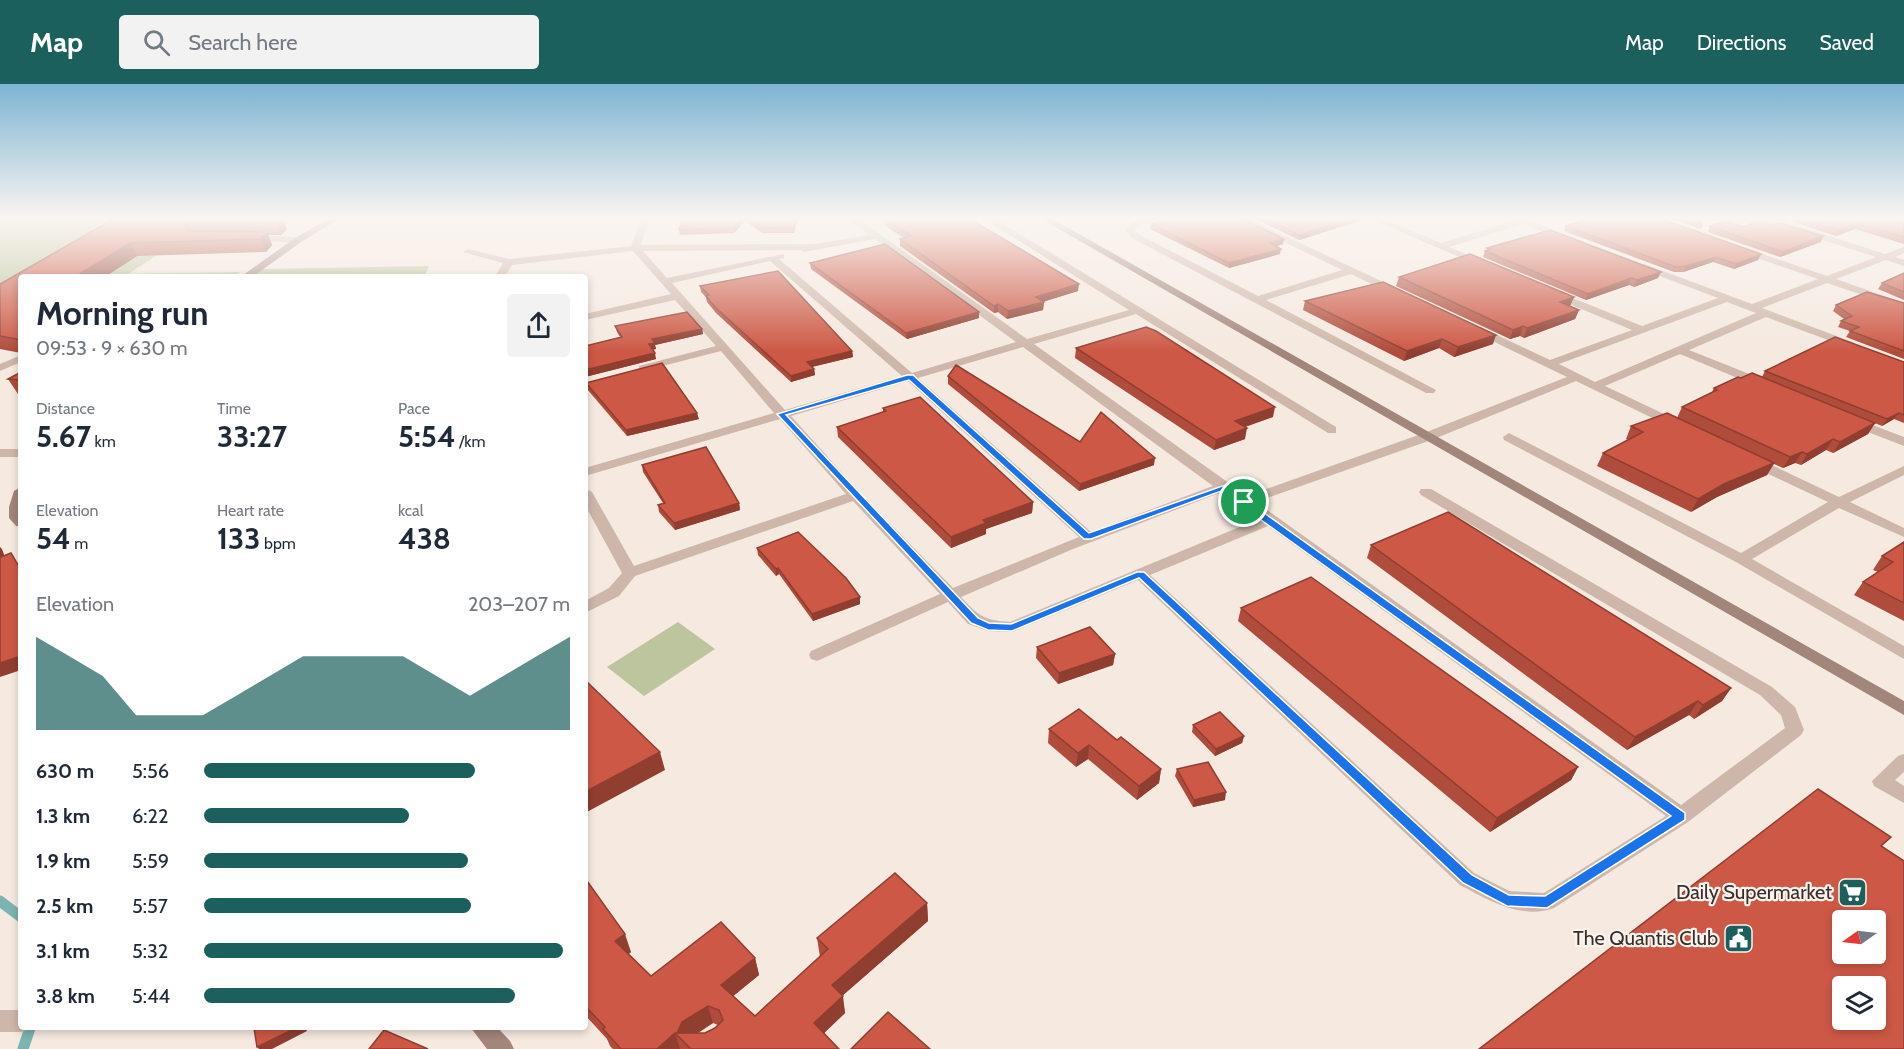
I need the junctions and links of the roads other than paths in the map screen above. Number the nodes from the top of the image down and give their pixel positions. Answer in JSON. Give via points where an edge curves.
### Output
{"nodes":[{"id":1,"x":267,"y":262,"type":"edge"},
{"id":2,"x":509,"y":262,"type":"edge"},
{"id":3,"x":647,"y":262,"type":"edge"},
{"id":4,"x":754,"y":262,"type":"edge"},
{"id":5,"x":777,"y":262,"type":"edge"},
{"id":6,"x":913,"y":262,"type":"edge"},
{"id":7,"x":1057,"y":262,"type":"edge"},
{"id":8,"x":1122,"y":262,"type":"edge"},
{"id":9,"x":1184,"y":262,"type":"edge"},
{"id":10,"x":1332,"y":262,"type":"edge"},
{"id":11,"x":1479,"y":262,"type":"edge"},
{"id":12,"x":1629,"y":262,"type":"edge"},
{"id":13,"x":1779,"y":262,"type":"edge"},
{"id":14,"x":1873,"y":262,"type":"edge"},
{"id":15,"x":1496,"y":269,"type":"edge"},
{"id":16,"x":1351,"y":271,"type":"junction"},
{"id":17,"x":250,"y":274,"type":"edge"},
{"id":18,"x":502,"y":274,"type":"edge"},
{"id":19,"x":1827,"y":279,"type":"junction"},
{"id":20,"x":664,"y":282,"type":"junction"},
{"id":21,"x":1540,"y":288,"type":"edge"},
{"id":22,"x":1403,"y":295,"type":"edge"},
{"id":23,"x":676,"y":296,"type":"junction"},
{"id":24,"x":1726,"y":299,"type":"junction"},
{"id":25,"x":1255,"y":300,"type":"junction"},
{"id":26,"x":1904,"y":306,"type":"edge"},
{"id":27,"x":1752,"y":308,"type":"junction"},
{"id":28,"x":1136,"y":311,"type":"junction"},
{"id":29,"x":1765,"y":314,"type":"junction"},
{"id":30,"x":588,"y":316,"type":"edge"},
{"id":31,"x":1466,"y":325,"type":"edge"},
{"id":32,"x":1640,"y":329,"type":"junction"},
{"id":33,"x":1025,"y":344,"type":"junction"},
{"id":34,"x":722,"y":348,"type":"junction"},
{"id":35,"x":1678,"y":349,"type":"junction"},
{"id":36,"x":1861,"y":349,"type":"edge"},
{"id":37,"x":18,"y":359,"type":"edge"},
{"id":38,"x":1550,"y":364,"type":"junction"},
{"id":39,"x":0,"y":368,"type":"edge"},
{"id":40,"x":630,"y":371,"type":"edge"},
{"id":41,"x":910,"y":377,"type":"junction"},
{"id":42,"x":1577,"y":377,"type":"junction"},
{"id":43,"x":1595,"y":386,"type":"junction"},
{"id":44,"x":1775,"y":389,"type":"edge"},
{"id":45,"x":1430,"y":390,"type":"dead end"},
{"id":46,"x":781,"y":414,"type":"junction"},
{"id":47,"x":1839,"y":416,"type":"edge"},
{"id":48,"x":1332,"y":430,"type":"dead end"},
{"id":49,"x":1690,"y":431,"type":"edge"},
{"id":50,"x":1429,"y":436,"type":"junction"},
{"id":51,"x":1509,"y":437,"type":"dead end"},
{"id":52,"x":1904,"y":442,"type":"edge"},
{"id":53,"x":0,"y":453,"type":"edge"},
{"id":54,"x":18,"y":453,"type":"edge"},
{"id":55,"x":1743,"y":457,"type":"edge"},
{"id":56,"x":1904,"y":470,"type":"edge"},
{"id":57,"x":588,"y":471,"type":"edge"},
{"id":58,"x":1222,"y":487,"type":"junction"},
{"id":59,"x":1426,"y":492,"type":"dead end"},
{"id":60,"x":855,"y":496,"type":"junction"},
{"id":61,"x":588,"y":497,"type":"edge"},
{"id":62,"x":18,"y":501,"type":"edge"},
{"id":63,"x":1244,"y":502,"type":"junction"},
{"id":64,"x":1839,"y":502,"type":"junction"},
{"id":65,"x":18,"y":520,"type":"edge"},
{"id":66,"x":1269,"y":520,"type":"junction"},
{"id":67,"x":1904,"y":533,"type":"edge"},
{"id":68,"x":1088,"y":537,"type":"junction"},
{"id":69,"x":1741,"y":559,"type":"junction"},
{"id":70,"x":630,"y":573,"type":"junction"},
{"id":71,"x":1140,"y":574,"type":"junction"},
{"id":72,"x":949,"y":594,"type":"junction"},
{"id":73,"x":588,"y":606,"type":"edge"},
{"id":74,"x":1904,"y":653,"type":"edge"},
{"id":75,"x":817,"y":655,"type":"dead end"},
{"id":76,"x":1904,"y":709,"type":"edge"},
{"id":77,"x":1904,"y":761,"type":"edge"},
{"id":78,"x":1904,"y":795,"type":"edge"},
{"id":79,"x":1681,"y":816,"type":"junction"},
{"id":80,"x":0,"y":1021,"type":"edge"},
{"id":81,"x":18,"y":1021,"type":"edge"},
{"id":82,"x":485,"y":1030,"type":"edge"},
{"id":83,"x":502,"y":1049,"type":"edge"}],
"edges":[{"from":1,"to":17,"type":"street"},
{"from":2,"to":18,"type":"street"},
{"from":3,"to":20,"type":"street"},
{"from":4,"to":20,"type":"street"},
{"from":5,"to":41,"type":"street"},
{"from":6,"to":33,"type":"street"},
{"from":7,"to":28,"type":"street"},
{"from":8,"to":50,"type":"street"},
{"from":9,"to":25,"type":"street"},
{"from":10,"to":16,"type":"street"},
{"from":11,"to":15,"type":"street"},
{"from":12,"to":24,"type":"street"},
{"from":13,"to":19,"type":"street"},
{"from":14,"to":19,"type":"street"},
{"from":16,"to":22,"type":"street"},
{"from":16,"to":25,"type":"street"},
{"from":19,"to":26,"type":"street"},
{"from":19,"to":27,"type":"street"},
{"from":20,"to":23,"type":"street"},
{"from":21,"to":32,"type":"street"},
{"from":23,"to":30,"type":"street"},
{"from":23,"to":34,"type":"street"},
{"from":24,"to":27,"type":"street"},
{"from":24,"to":32,"type":"street"},
{"from":25,"to":45,"type":"street"},
{"from":27,"to":29,"type":"street"},
{"from":28,"to":33,"type":"street"},
{"from":28,"to":48,"type":"street"},
{"from":29,"to":35,"type":"street"},
{"from":29,"to":36,"type":"street"},
{"from":31,"to":38,"type":"street"},
{"from":32,"to":38,"type":"street"},
{"from":33,"to":41,"type":"street"},
{"from":33,"to":58,"type":"street"},
{"from":34,"to":40,"type":"street"},
{"from":34,"to":46,"type":"street"},
{"from":35,"to":43,"type":"street"},
{"from":35,"to":44,"type":"street"},
{"from":37,"to":39,"type":"street"},
{"from":38,"to":42,"type":"street"},
{"from":41,"to":46,"type":"street"},
{"from":41,"to":68,"type":"street"},
{"from":42,"to":43,"type":"street"},
{"from":42,"to":50,"type":"street"},
{"from":43,"to":49,"type":"street"},
{"from":46,"to":57,"type":"street"},
{"from":46,"to":60,"type":"street"},
{"from":47,"to":52,"type":"street"},
{"from":50,"to":63,"type":"street"},
{"from":50,"to":76,"type":"street"},
{"from":51,"to":69,"type":"street"},
{"from":53,"to":54,"type":"street"},
{"from":55,"to":64,"type":"street"},
{"from":56,"to":64,"type":"street"},
{"from":58,"to":63,"type":"street"},
{"from":58,"to":68,"type":"street"},
{"from":59,"to":79,"type":"street","via":[[1766,691],[1789,712],[1795,730]]},
{"from":60,"to":70,"type":"street"},
{"from":60,"to":72,"type":"street"},
{"from":61,"to":70,"type":"street"},
{"from":62,"to":65,"type":"street"},
{"from":63,"to":66,"type":"street"},
{"from":64,"to":67,"type":"street"},
{"from":64,"to":69,"type":"street"},
{"from":66,"to":71,"type":"street"},
{"from":66,"to":79,"type":"street"},
{"from":68,"to":72,"type":"street"},
{"from":69,"to":74,"type":"street"},
{"from":70,"to":73,"type":"street","via":[[614,592]]},
{"from":71,"to":72,"type":"street","via":[[1012,627],[988,626],[974,620]]},
{"from":71,"to":79,"type":"street","via":[[1467,879],[1507,900],[1547,902]]},
{"from":72,"to":75,"type":"street"},
{"from":77,"to":78,"type":"street","via":[[1881,781]]},
{"from":80,"to":81,"type":"street"},
{"from":82,"to":83,"type":"street"}]}
